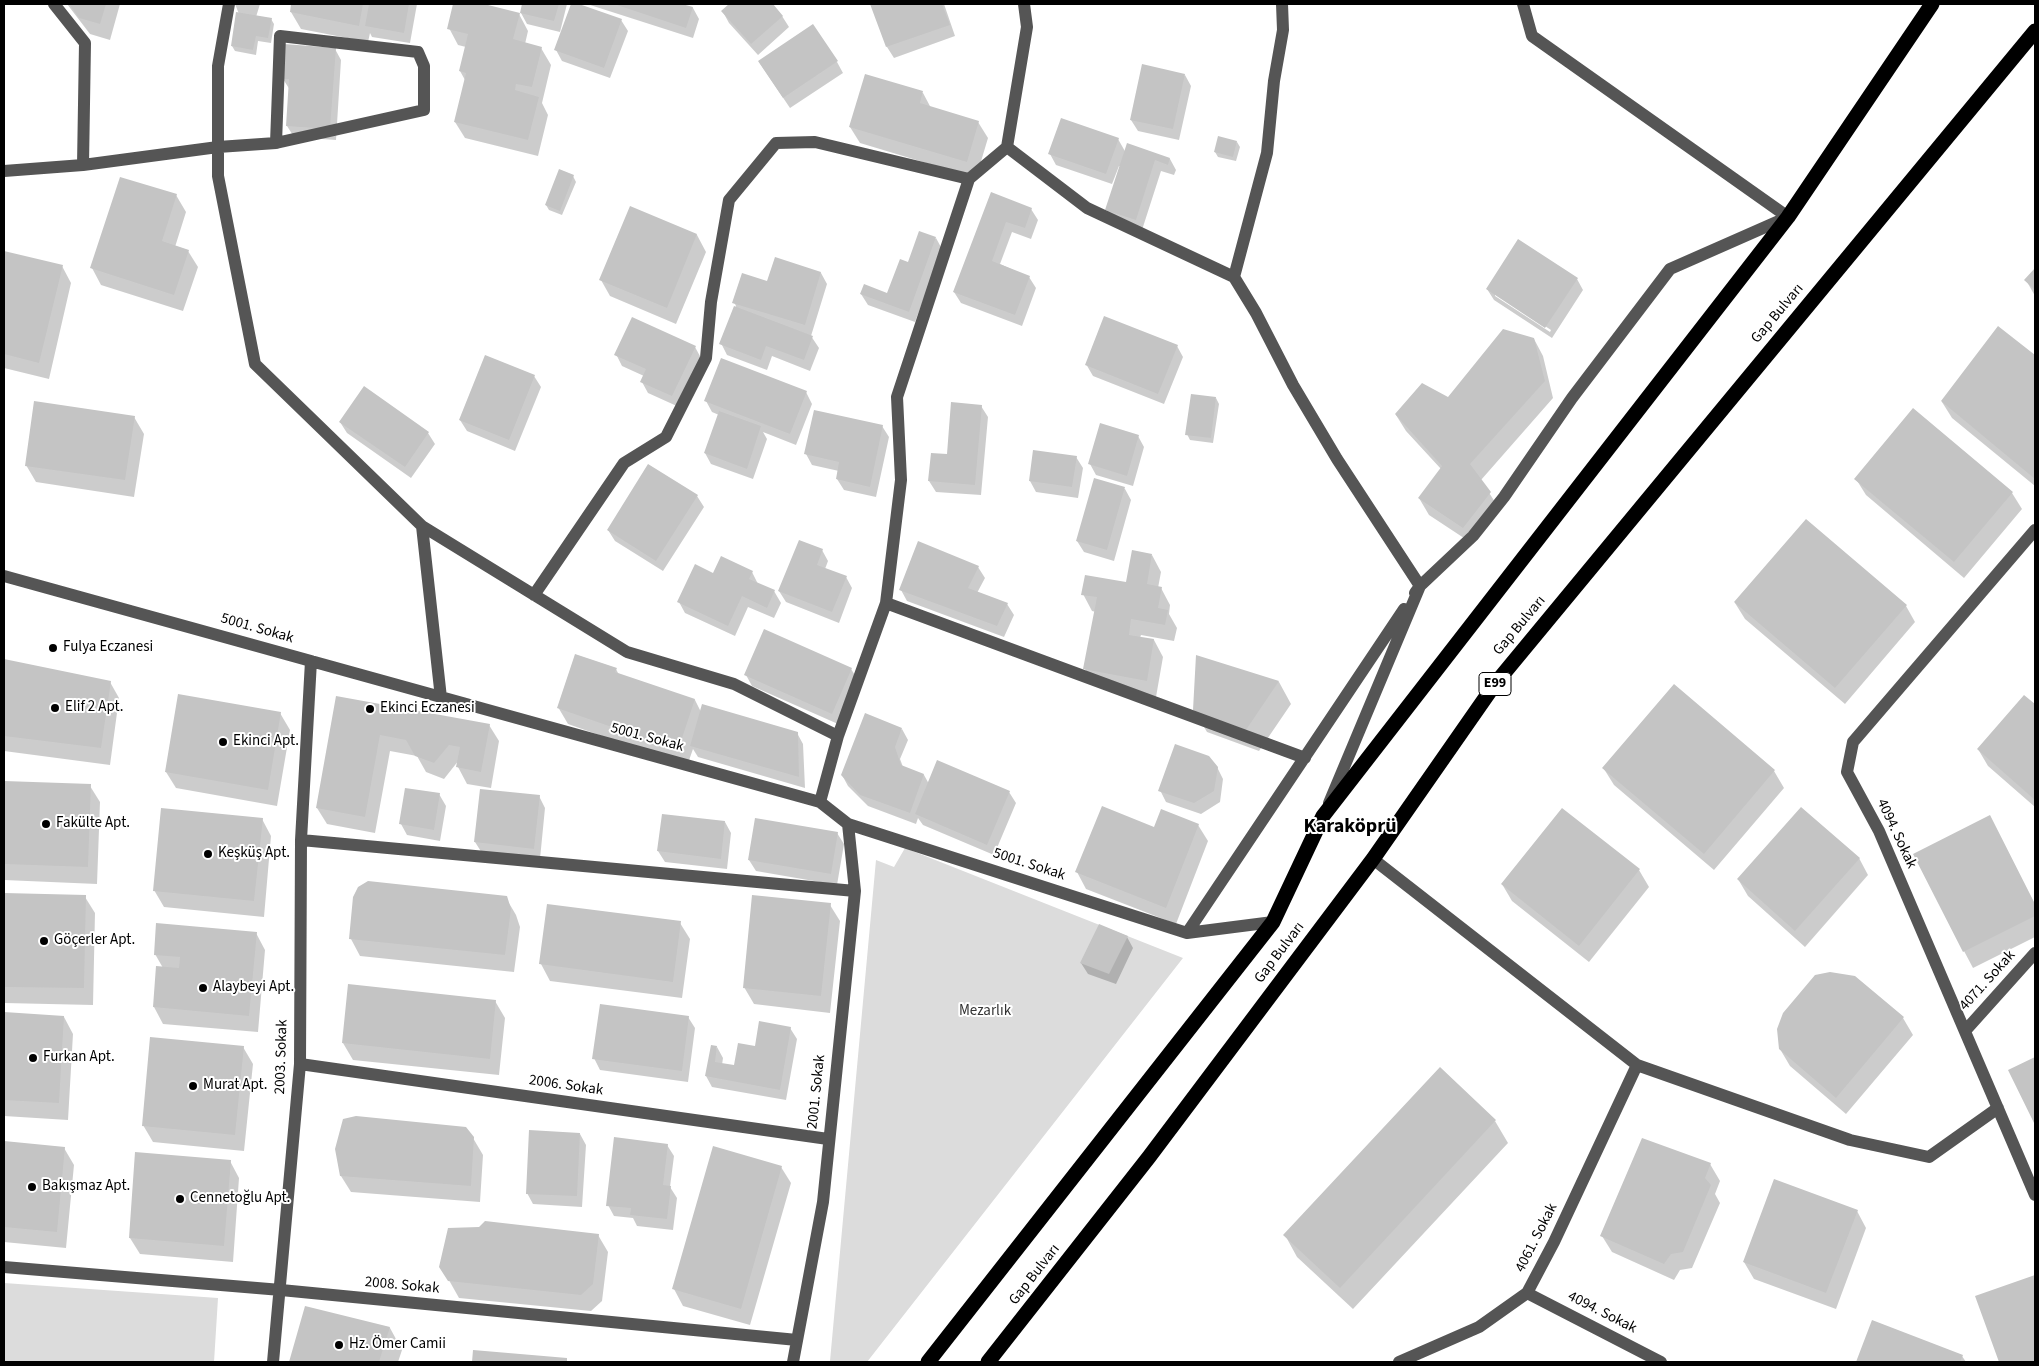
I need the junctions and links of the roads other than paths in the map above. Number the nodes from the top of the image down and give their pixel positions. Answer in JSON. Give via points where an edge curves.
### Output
{"nodes":[{"id":1,"x":54,"y":4,"type":"edge"},
{"id":2,"x":229,"y":4,"type":"edge"},
{"id":3,"x":1024,"y":4,"type":"edge"},
{"id":4,"x":1282,"y":4,"type":"edge"},
{"id":5,"x":1523,"y":4,"type":"edge"},
{"id":6,"x":1932,"y":4,"type":"edge"},
{"id":7,"x":2035,"y":30,"type":"edge"},
{"id":8,"x":276,"y":143,"type":"junction"},
{"id":9,"x":218,"y":147,"type":"junction"},
{"id":10,"x":1006,"y":147,"type":"junction"},
{"id":11,"x":83,"y":165,"type":"junction"},
{"id":12,"x":4,"y":171,"type":"edge"},
{"id":13,"x":969,"y":179,"type":"junction"},
{"id":14,"x":1788,"y":218,"type":"junction"},
{"id":15,"x":1234,"y":277,"type":"junction"},
{"id":16,"x":422,"y":526,"type":"junction"},
{"id":17,"x":2035,"y":530,"type":"edge"},
{"id":18,"x":4,"y":576,"type":"edge"},
{"id":19,"x":1420,"y":586,"type":"junction"},
{"id":20,"x":534,"y":595,"type":"junction"},
{"id":21,"x":886,"y":603,"type":"junction"},
{"id":22,"x":311,"y":661,"type":"junction"},
{"id":23,"x":441,"y":698,"type":"junction"},
{"id":24,"x":838,"y":736,"type":"junction"},
{"id":25,"x":1304,"y":758,"type":"junction"},
{"id":26,"x":820,"y":802,"type":"junction"},
{"id":27,"x":1323,"y":816,"type":"junction"},
{"id":28,"x":848,"y":824,"type":"junction"},
{"id":29,"x":301,"y":840,"type":"junction"},
{"id":30,"x":1372,"y":859,"type":"junction"},
{"id":31,"x":855,"y":891,"type":"junction"},
{"id":32,"x":1273,"y":922,"type":"junction"},
{"id":33,"x":1187,"y":933,"type":"junction"},
{"id":34,"x":2035,"y":953,"type":"edge"},
{"id":35,"x":1965,"y":1032,"type":"junction"},
{"id":36,"x":300,"y":1064,"type":"junction"},
{"id":37,"x":1637,"y":1065,"type":"junction"},
{"id":38,"x":1998,"y":1108,"type":"junction"},
{"id":39,"x":828,"y":1139,"type":"junction"},
{"id":40,"x":2035,"y":1195,"type":"edge"},
{"id":41,"x":4,"y":1267,"type":"edge"},
{"id":42,"x":281,"y":1290,"type":"junction"},
{"id":43,"x":1527,"y":1293,"type":"junction"},
{"id":44,"x":797,"y":1340,"type":"junction"},
{"id":45,"x":273,"y":1362,"type":"edge"},
{"id":46,"x":793,"y":1362,"type":"edge"},
{"id":47,"x":928,"y":1362,"type":"edge"},
{"id":48,"x":988,"y":1362,"type":"edge"},
{"id":49,"x":1399,"y":1362,"type":"edge"},
{"id":50,"x":1661,"y":1362,"type":"edge"}],
"edges":[{"from":1,"to":11,"type":"street","via":[[85,43]]},
{"from":2,"to":9,"type":"street","via":[[218,66]]},
{"from":3,"to":10,"type":"street","via":[[1027,27]]},
{"from":4,"to":15,"type":"street","via":[[1283,30],[1266,153]]},
{"from":5,"to":14,"type":"street","via":[[1532,36]]},
{"from":6,"to":14,"type":"highway","name":"Gap Bulvarı"},
{"from":7,"to":30,"type":"highway","name":"Gap Bulvarı","number":"E99","via":[[1495,684]]},
{"from":8,"to":8,"type":"street","via":[[424,110],[424,66],[418,52],[280,36]]},
{"from":8,"to":9,"type":"street"},
{"from":9,"to":11,"type":"street"},
{"from":9,"to":16,"type":"street","via":[[218,176],[255,364]]},
{"from":10,"to":13,"type":"street"},
{"from":10,"to":15,"type":"street","via":[[1087,208]]},
{"from":11,"to":12,"type":"street"},
{"from":13,"to":20,"type":"street","via":[[815,142],[776,143],[729,200],[710,302],[706,358],[666,437],[624,463]]},
{"from":13,"to":21,"type":"street","via":[[897,398],[900,480]]},
{"from":14,"to":19,"type":"street","via":[[1670,269],[1572,398],[1504,497],[1473,536]]},
{"from":14,"to":27,"type":"highway","name":"Gap Bulvarı"},
{"from":15,"to":19,"type":"street","via":[[1337,459]]},
{"from":16,"to":20,"type":"street"},
{"from":16,"to":23,"type":"street"},
{"from":17,"to":35,"type":"street","name":"4094. Sokak","via":[[1853,742],[1847,772],[1878,831]]},
{"from":18,"to":22,"type":"street","name":"5001. Sokak"},
{"from":19,"to":25,"type":"street"},
{"from":19,"to":27,"type":"street"},
{"from":20,"to":24,"type":"street","via":[[627,652],[734,684]]},
{"from":21,"to":24,"type":"street"},
{"from":21,"to":25,"type":"street"},
{"from":22,"to":23,"type":"street","name":"5001. Sokak"},
{"from":22,"to":29,"type":"street","name":"2003. Sokak"},
{"from":23,"to":26,"type":"street","name":"5001. Sokak"},
{"from":24,"to":26,"type":"street"},
{"from":25,"to":33,"type":"street"},
{"from":26,"to":28,"type":"street","name":"5001. Sokak"},
{"from":27,"to":32,"type":"highway","name":"Gap Bulvarı"},
{"from":28,"to":31,"type":"street","name":"2001. Sokak"},
{"from":28,"to":33,"type":"street","name":"5001. Sokak"},
{"from":29,"to":31,"type":"street"},
{"from":29,"to":36,"type":"street","name":"2003. Sokak"},
{"from":30,"to":37,"type":"street"},
{"from":30,"to":48,"type":"highway","name":"Gap Bulvarı","number":"E99","via":[[1149,1157]]},
{"from":31,"to":39,"type":"street","name":"2001. Sokak"},
{"from":32,"to":33,"type":"street","name":"5001. Sokak"},
{"from":32,"to":47,"type":"highway","name":"Gap Bulvarı"},
{"from":34,"to":35,"type":"street","name":"4071. Sokak"},
{"from":35,"to":38,"type":"street","name":"4094. Sokak"},
{"from":36,"to":39,"type":"street","name":"2006. Sokak"},
{"from":36,"to":42,"type":"street","name":"2003. Sokak"},
{"from":37,"to":38,"type":"street","via":[[1850,1140],[1929,1157]]},
{"from":37,"to":43,"type":"street","name":"4061. Sokak"},
{"from":38,"to":40,"type":"street","name":"4094. Sokak"},
{"from":39,"to":44,"type":"street","name":"2001. Sokak","via":[[823,1202]]},
{"from":41,"to":42,"type":"street","name":"2008. Sokak"},
{"from":42,"to":44,"type":"street","name":"2008. Sokak"},
{"from":42,"to":45,"type":"street","name":"2003. Sokak"},
{"from":43,"to":49,"type":"street","name":"4061. Sokak","via":[[1479,1327]]},
{"from":43,"to":50,"type":"street","name":"4094. Sokak"},
{"from":44,"to":46,"type":"street","name":"2001. Sokak"}]}
